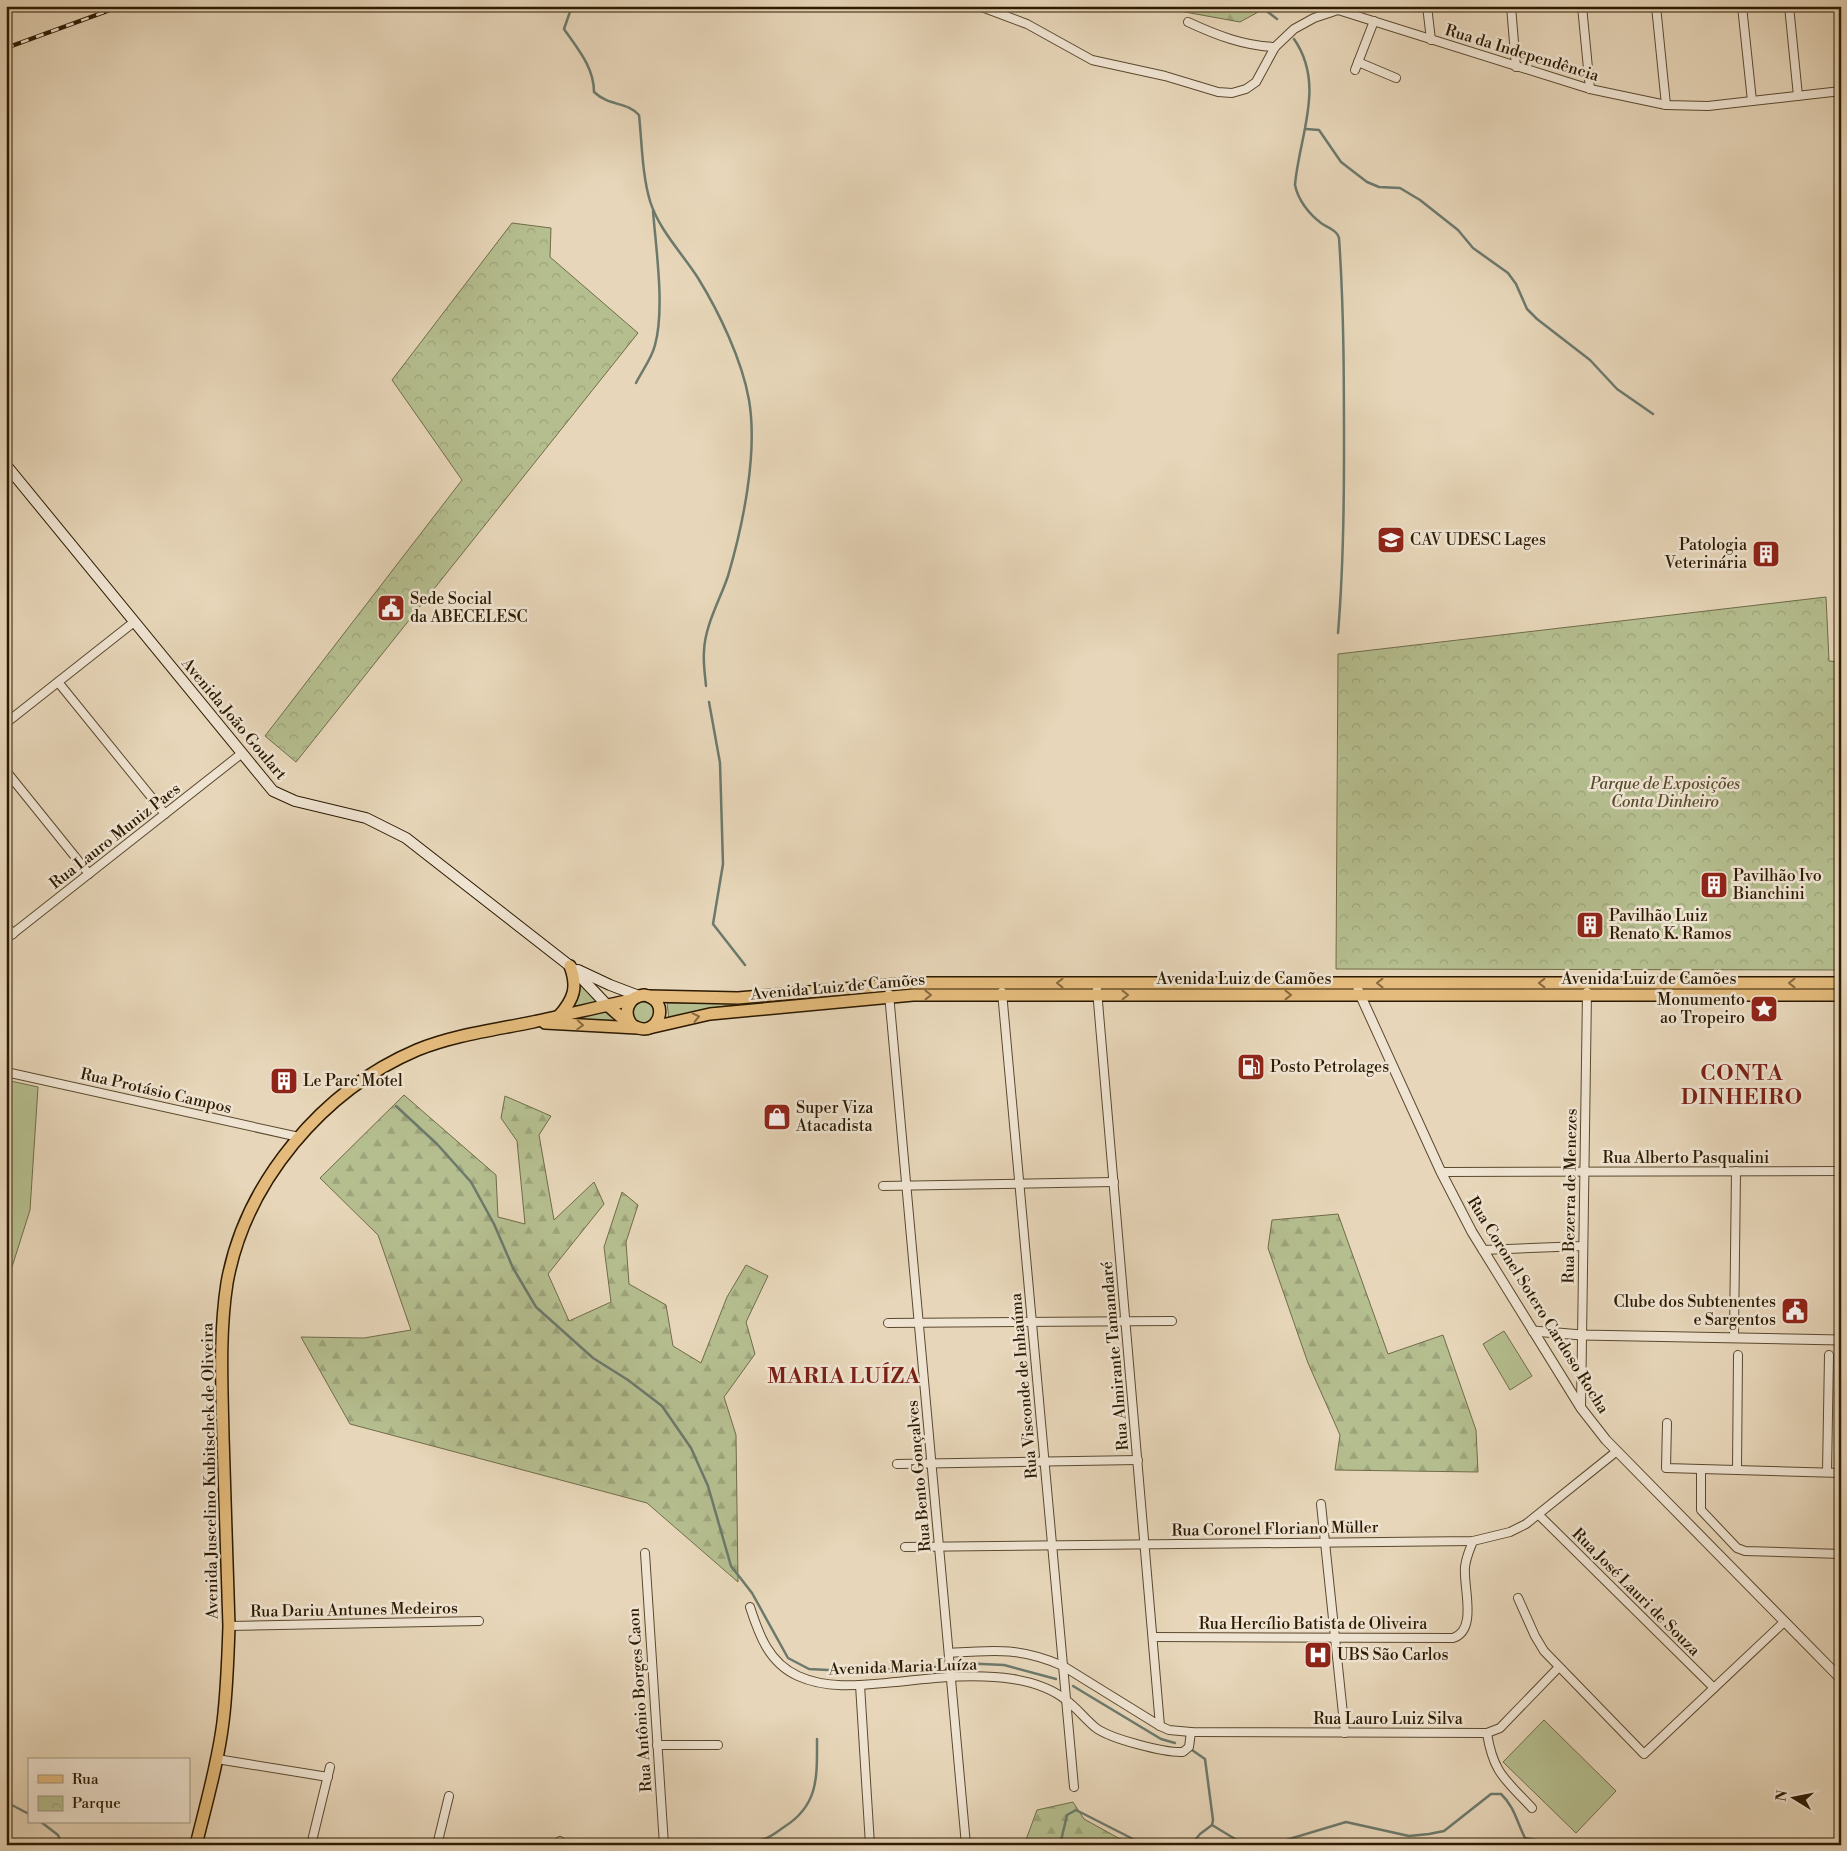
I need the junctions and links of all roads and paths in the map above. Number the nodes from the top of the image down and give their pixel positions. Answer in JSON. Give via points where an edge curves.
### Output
{"nodes":[{"id":1,"x":979,"y":6,"type":"edge"},
{"id":2,"x":1427,"y":6,"type":"edge"},
{"id":3,"x":1511,"y":6,"type":"edge"},
{"id":4,"x":1582,"y":6,"type":"edge"},
{"id":5,"x":1656,"y":6,"type":"edge"},
{"id":6,"x":1742,"y":6,"type":"edge"},
{"id":7,"x":1789,"y":6,"type":"edge"},
{"id":8,"x":1336,"y":8,"type":"edge"},
{"id":9,"x":1374,"y":21,"type":"junction"},
{"id":10,"x":1188,"y":22,"type":"dead end"},
{"id":11,"x":1431,"y":40,"type":"junction"},
{"id":12,"x":1276,"y":48,"type":"junction"},
{"id":13,"x":1358,"y":62,"type":"junction"},
{"id":14,"x":1516,"y":67,"type":"junction"},
{"id":15,"x":1355,"y":70,"type":"dead end"},
{"id":16,"x":1396,"y":78,"type":"dead end"},
{"id":17,"x":1590,"y":89,"type":"junction"},
{"id":18,"x":1841,"y":91,"type":"edge"},
{"id":19,"x":1798,"y":96,"type":"junction"},
{"id":20,"x":1752,"y":101,"type":"junction"},
{"id":21,"x":1666,"y":105,"type":"junction"},
{"id":22,"x":6,"y":465,"type":"edge"},
{"id":23,"x":134,"y":622,"type":"junction"},
{"id":24,"x":58,"y":682,"type":"junction"},
{"id":25,"x":6,"y":723,"type":"edge"},
{"id":26,"x":241,"y":754,"type":"junction"},
{"id":27,"x":6,"y":771,"type":"edge"},
{"id":28,"x":166,"y":814,"type":"junction"},
{"id":29,"x":89,"y":874,"type":"junction"},
{"id":30,"x":6,"y":925,"type":"edge"},
{"id":31,"x":13,"y":934,"type":"junction"},
{"id":32,"x":6,"y":939,"type":"edge"},
{"id":33,"x":570,"y":966,"type":"junction"},
{"id":34,"x":1587,"y":983,"type":"junction"},
{"id":35,"x":1841,"y":983,"type":"edge"},
{"id":36,"x":1002,"y":989,"type":"junction"},
{"id":37,"x":1097,"y":989,"type":"junction"},
{"id":38,"x":1357,"y":989,"type":"junction"},
{"id":39,"x":889,"y":990,"type":"junction"},
{"id":40,"x":1586,"y":995,"type":"junction"},
{"id":41,"x":1841,"y":995,"type":"edge"},
{"id":42,"x":640,"y":997,"type":"junction"},
{"id":43,"x":607,"y":1005,"type":"junction"},
{"id":44,"x":559,"y":1016,"type":"junction"},
{"id":45,"x":531,"y":1022,"type":"junction"},
{"id":46,"x":640,"y":1027,"type":"junction"},
{"id":47,"x":6,"y":1072,"type":"edge"},
{"id":48,"x":299,"y":1137,"type":"junction"},
{"id":49,"x":1736,"y":1171,"type":"junction"},
{"id":50,"x":1841,"y":1171,"type":"edge"},
{"id":51,"x":1440,"y":1172,"type":"junction"},
{"id":52,"x":1584,"y":1172,"type":"junction"},
{"id":53,"x":1114,"y":1182,"type":"junction"},
{"id":54,"x":1020,"y":1183,"type":"junction"},
{"id":55,"x":906,"y":1185,"type":"junction"},
{"id":56,"x":883,"y":1186,"type":"dead end"},
{"id":57,"x":1583,"y":1246,"type":"junction"},
{"id":58,"x":1483,"y":1250,"type":"junction"},
{"id":59,"x":1126,"y":1321,"type":"junction"},
{"id":60,"x":1172,"y":1321,"type":"dead end"},
{"id":61,"x":919,"y":1322,"type":"junction"},
{"id":62,"x":1032,"y":1322,"type":"junction"},
{"id":63,"x":888,"y":1323,"type":"dead end"},
{"id":64,"x":1533,"y":1331,"type":"junction"},
{"id":65,"x":1582,"y":1334,"type":"junction"},
{"id":66,"x":1734,"y":1337,"type":"junction"},
{"id":67,"x":1841,"y":1340,"type":"edge"},
{"id":68,"x":1738,"y":1355,"type":"dead end"},
{"id":69,"x":1829,"y":1355,"type":"dead end"},
{"id":70,"x":1581,"y":1408,"type":"junction"},
{"id":71,"x":1667,"y":1422,"type":"dead end"},
{"id":72,"x":1618,"y":1451,"type":"junction"},
{"id":73,"x":1138,"y":1460,"type":"junction"},
{"id":74,"x":1045,"y":1462,"type":"junction"},
{"id":75,"x":897,"y":1464,"type":"dead end"},
{"id":76,"x":932,"y":1464,"type":"junction"},
{"id":77,"x":1701,"y":1469,"type":"junction"},
{"id":78,"x":1737,"y":1470,"type":"junction"},
{"id":79,"x":1827,"y":1472,"type":"junction"},
{"id":80,"x":1841,"y":1473,"type":"edge"},
{"id":81,"x":1321,"y":1504,"type":"dead end"},
{"id":82,"x":1539,"y":1515,"type":"junction"},
{"id":83,"x":1473,"y":1541,"type":"junction"},
{"id":84,"x":1325,"y":1542,"type":"junction"},
{"id":85,"x":1145,"y":1545,"type":"junction"},
{"id":86,"x":1052,"y":1546,"type":"junction"},
{"id":87,"x":905,"y":1547,"type":"dead end"},
{"id":88,"x":939,"y":1547,"type":"junction"},
{"id":89,"x":644,"y":1553,"type":"dead end"},
{"id":90,"x":1841,"y":1554,"type":"edge"},
{"id":91,"x":1518,"y":1598,"type":"dead end"},
{"id":92,"x":750,"y":1607,"type":"dead end"},
{"id":93,"x":479,"y":1621,"type":"dead end"},
{"id":94,"x":1784,"y":1622,"type":"junction"},
{"id":95,"x":229,"y":1626,"type":"junction"},
{"id":96,"x":1153,"y":1637,"type":"junction"},
{"id":97,"x":1335,"y":1638,"type":"junction"},
{"id":98,"x":949,"y":1654,"type":"junction"},
{"id":99,"x":1063,"y":1666,"type":"junction"},
{"id":100,"x":1558,"y":1668,"type":"junction"},
{"id":101,"x":951,"y":1677,"type":"junction"},
{"id":102,"x":1841,"y":1679,"type":"edge"},
{"id":103,"x":860,"y":1685,"type":"junction"},
{"id":104,"x":1714,"y":1688,"type":"junction"},
{"id":105,"x":1066,"y":1700,"type":"junction"},
{"id":106,"x":1160,"y":1726,"type":"junction"},
{"id":107,"x":1190,"y":1732,"type":"junction"},
{"id":108,"x":1345,"y":1732,"type":"junction"},
{"id":109,"x":1488,"y":1733,"type":"junction"},
{"id":110,"x":718,"y":1745,"type":"dead end"},
{"id":111,"x":657,"y":1746,"type":"junction"},
{"id":112,"x":217,"y":1759,"type":"junction"},
{"id":113,"x":330,"y":1767,"type":"dead end"},
{"id":114,"x":328,"y":1776,"type":"junction"},
{"id":115,"x":1074,"y":1786,"type":"dead end"},
{"id":116,"x":449,"y":1796,"type":"dead end"},
{"id":117,"x":1532,"y":1808,"type":"dead end"},
{"id":118,"x":196,"y":1845,"type":"edge"},
{"id":119,"x":311,"y":1845,"type":"edge"},
{"id":120,"x":437,"y":1845,"type":"edge"},
{"id":121,"x":664,"y":1845,"type":"edge"},
{"id":122,"x":870,"y":1845,"type":"edge"},
{"id":123,"x":966,"y":1845,"type":"edge"}],
"edges":[{"from":1,"to":12,"type":"street","name":"Rua da Independência","via":[[1027,24],[1092,60],[1218,92],[1246,90],[1261,75]]},
{"from":2,"to":11,"type":"street"},
{"from":3,"to":14,"type":"street"},
{"from":4,"to":17,"type":"street"},
{"from":5,"to":21,"type":"street"},
{"from":6,"to":20,"type":"street"},
{"from":7,"to":19,"type":"street"},
{"from":8,"to":9,"type":"street","name":"Rua da Independência"},
{"from":8,"to":12,"type":"street","name":"Rua da Independência","via":[[1294,29]]},
{"from":9,"to":11,"type":"street","name":"Rua da Independência"},
{"from":9,"to":13,"type":"street"},
{"from":10,"to":12,"type":"street","via":[[1250,45]]},
{"from":11,"to":14,"type":"street","name":"Rua da Independência"},
{"from":13,"to":15,"type":"street"},
{"from":13,"to":16,"type":"street"},
{"from":14,"to":17,"type":"street","name":"Rua da Independência"},
{"from":17,"to":21,"type":"street","name":"Rua da Independência"},
{"from":18,"to":19,"type":"street","name":"Rua da Independência"},
{"from":19,"to":20,"type":"street","name":"Rua da Independência"},
{"from":20,"to":21,"type":"street","name":"Rua da Independência","via":[[1708,106]]},
{"from":22,"to":23,"type":"main road","name":"Avenida João Goulart"},
{"from":23,"to":24,"type":"street"},
{"from":23,"to":26,"type":"main road","name":"Avenida João Goulart"},
{"from":24,"to":25,"type":"street"},
{"from":24,"to":28,"type":"street"},
{"from":26,"to":28,"type":"street","name":"Rua Lauro Muniz Paes"},
{"from":26,"to":33,"type":"main road","name":"Avenida João Goulart","via":[[282,797],[366,818],[406,838]]},
{"from":27,"to":29,"type":"street"},
{"from":28,"to":29,"type":"street","name":"Rua Lauro Muniz Paes"},
{"from":29,"to":31,"type":"street","name":"Rua Lauro Muniz Paes"},
{"from":30,"to":31,"type":"street"},
{"from":31,"to":32,"type":"street","name":"Rua Lauro Muniz Paes"},
{"from":33,"to":42,"type":"main road","name":"Avenida João Goulart"},
{"from":33,"to":43,"type":"main road","name":"Avenida João Goulart"},
{"from":33,"to":44,"type":"main road","via":[[576,979],[575,988]]},
{"from":35,"to":34,"type":"main road","name":"Avenida Luiz de Camões","one_way":true},
{"from":34,"to":38,"type":"main road","name":"Avenida Luiz de Camões","one_way":true},
{"from":34,"to":40,"type":"street","name":"Rua Bezerra de Menezes"},
{"from":36,"to":37,"type":"main road","name":"Avenida Luiz de Camões"},
{"from":36,"to":39,"type":"main road","name":"Avenida Luiz de Camões"},
{"from":36,"to":54,"type":"street","name":"Rua Visconde de Inhaúma"},
{"from":37,"to":38,"type":"main road","name":"Avenida Luiz de Camões"},
{"from":37,"to":53,"type":"street","name":"Rua Almirante Tamandaré"},
{"from":38,"to":40,"type":"main road","name":"Avenida Luiz de Camões"},
{"from":38,"to":51,"type":"street","name":"Rua Coronel Sotero Cardoso Rocha"},
{"from":39,"to":42,"type":"main road","name":"Avenida Luiz de Camões","via":[[738,998]]},
{"from":46,"to":39,"type":"main road","name":"Avenida Luiz de Camões","one_way":true,"via":[[710,1014]]},
{"from":39,"to":55,"type":"street","name":"Rua Bento Gonçalves"},
{"from":40,"to":41,"type":"main road","name":"Avenida Luiz de Camões"},
{"from":40,"to":52,"type":"street","name":"Rua Bezerra de Menezes"},
{"from":42,"to":43,"type":"main road","name":"Avenida Juscelino Kubitschek de Oliveira"},
{"from":42,"to":46,"type":"main road","via":[[626,1010],[629,1021]]},
{"from":42,"to":46,"type":"main road","via":[[657,1002],[660,1012],[657,1022]]},
{"from":43,"to":44,"type":"main road","name":"Avenida Juscelino Kubitschek de Oliveira"},
{"from":43,"to":46,"type":"main road"},
{"from":44,"to":45,"type":"main road","name":"Avenida Juscelino Kubitschek de Oliveira"},
{"from":45,"to":46,"type":"main road","name":"Avenida Juscelino Kubitschek de Oliveira","one_way":true},
{"from":45,"to":48,"type":"main road","name":"Avenida Juscelino Kubitschek de Oliveira","via":[[446,1040],[393,1062],[340,1098]]},
{"from":47,"to":48,"type":"street","name":"Rua Protásio Campos"},
{"from":48,"to":95,"type":"main road","name":"Avenida Juscelino Kubitschek de Oliveira","via":[[276,1166],[247,1220],[234,1253],[224,1309],[222,1374]]},
{"from":49,"to":50,"type":"street","name":"Rua Alberto Pasqualini"},
{"from":49,"to":52,"type":"street","name":"Rua Alberto Pasqualini"},
{"from":49,"to":66,"type":"street"},
{"from":51,"to":52,"type":"street","name":"Rua Alberto Pasqualini"},
{"from":51,"to":58,"type":"street","name":"Rua Coronel Sotero Cardoso Rocha"},
{"from":52,"to":57,"type":"street","name":"Rua Bezerra de Menezes"},
{"from":53,"to":54,"type":"street"},
{"from":53,"to":59,"type":"street","name":"Rua Almirante Tamandaré"},
{"from":54,"to":55,"type":"street"},
{"from":54,"to":62,"type":"street","name":"Rua Visconde de Inhaúma"},
{"from":55,"to":56,"type":"street"},
{"from":55,"to":61,"type":"street","name":"Rua Bento Gonçalves"},
{"from":57,"to":58,"type":"street"},
{"from":57,"to":65,"type":"street","name":"Rua Bezerra de Menezes"},
{"from":58,"to":64,"type":"street","name":"Rua Coronel Sotero Cardoso Rocha"},
{"from":59,"to":60,"type":"street"},
{"from":59,"to":62,"type":"street"},
{"from":59,"to":73,"type":"street","name":"Rua Almirante Tamandaré"},
{"from":61,"to":62,"type":"street"},
{"from":61,"to":63,"type":"street"},
{"from":61,"to":76,"type":"street","name":"Rua Bento Gonçalves"},
{"from":62,"to":74,"type":"street","name":"Rua Visconde de Inhaúma"},
{"from":64,"to":65,"type":"street"},
{"from":64,"to":70,"type":"street","name":"Rua Coronel Sotero Cardoso Rocha"},
{"from":65,"to":66,"type":"street"},
{"from":65,"to":70,"type":"street","name":"Rua Bezerra de Menezes"},
{"from":66,"to":67,"type":"street"},
{"from":68,"to":78,"type":"street"},
{"from":69,"to":79,"type":"street"},
{"from":70,"to":72,"type":"street","name":"Rua Coronel Sotero Cardoso Rocha"},
{"from":71,"to":77,"type":"street","via":[[1666,1468]]},
{"from":72,"to":82,"type":"street","name":"Rua Coronel Floriano Müller"},
{"from":72,"to":94,"type":"street","name":"Rua Coronel Sotero Cardoso Rocha"},
{"from":73,"to":74,"type":"street"},
{"from":73,"to":85,"type":"street","name":"Rua Almirante Tamandaré"},
{"from":74,"to":76,"type":"street"},
{"from":74,"to":86,"type":"street","name":"Rua Visconde de Inhaúma"},
{"from":75,"to":76,"type":"street"},
{"from":76,"to":88,"type":"street","name":"Rua Bento Gonçalves"},
{"from":77,"to":78,"type":"street"},
{"from":77,"to":90,"type":"street","via":[[1701,1510],[1737,1548],[1745,1551]]},
{"from":78,"to":79,"type":"street"},
{"from":79,"to":80,"type":"street"},
{"from":81,"to":84,"type":"street"},
{"from":82,"to":83,"type":"street","name":"Rua Coronel Floriano Müller","via":[[1510,1532]]},
{"from":82,"to":104,"type":"street","name":"Rua José Lauri de Souza"},
{"from":83,"to":84,"type":"street","name":"Rua Coronel Floriano Müller"},
{"from":83,"to":97,"type":"street","name":"Rua Hercílio Batista de Oliveira","via":[[1466,1558],[1466,1624],[1460,1636]]},
{"from":84,"to":85,"type":"street","name":"Rua Coronel Floriano Müller"},
{"from":84,"to":97,"type":"street"},
{"from":85,"to":86,"type":"street","name":"Rua Coronel Floriano Müller"},
{"from":85,"to":96,"type":"street","name":"Rua Almirante Tamandaré"},
{"from":86,"to":88,"type":"street","name":"Rua Coronel Floriano Müller"},
{"from":86,"to":99,"type":"street","name":"Rua Visconde de Inhaúma"},
{"from":87,"to":88,"type":"street","name":"Rua Coronel Floriano Müller"},
{"from":88,"to":98,"type":"street","name":"Rua Bento Gonçalves"},
{"from":89,"to":111,"type":"street","name":"Rua Antônio Borges Caon"},
{"from":91,"to":100,"type":"street","via":[[1535,1636]]},
{"from":92,"to":103,"type":"street","name":"Avenida Maria Luíza","via":[[765,1646],[785,1669],[827,1685]]},
{"from":93,"to":95,"type":"street","name":"Rua Dariu Antunes Medeiros"},
{"from":94,"to":102,"type":"street","name":"Rua Coronel Sotero Cardoso Rocha"},
{"from":94,"to":104,"type":"street"},
{"from":95,"to":112,"type":"main road","name":"Avenida Juscelino Kubitschek de Oliveira","via":[[225,1702]]},
{"from":96,"to":97,"type":"street","name":"Rua Hercílio Batista de Oliveira"},
{"from":96,"to":106,"type":"street","name":"Rua Almirante Tamandaré"},
{"from":97,"to":108,"type":"street"},
{"from":98,"to":99,"type":"street","name":"Avenida Maria Luíza","via":[[1016,1651]]},
{"from":98,"to":101,"type":"street","name":"Rua Bento Gonçalves"},
{"from":99,"to":105,"type":"street","name":"Rua Visconde de Inhaúma"},
{"from":99,"to":106,"type":"street","name":"Avenida Maria Luíza"},
{"from":100,"to":104,"type":"street","via":[[1644,1754]]},
{"from":100,"to":109,"type":"street","via":[[1500,1728]]},
{"from":101,"to":103,"type":"street","name":"Avenida Maria Luíza"},
{"from":101,"to":105,"type":"street","name":"Avenida Maria Luíza","via":[[1013,1679],[1050,1690]]},
{"from":101,"to":123,"type":"street","name":"Rua Bento Gonçalves"},
{"from":103,"to":122,"type":"street"},
{"from":105,"to":107,"type":"street","name":"Avenida Maria Luíza","via":[[1098,1729],[1128,1741],[1183,1752],[1189,1747]]},
{"from":105,"to":115,"type":"street","name":"Rua Visconde de Inhaúma"},
{"from":106,"to":107,"type":"street","name":"Avenida Maria Luíza"},
{"from":107,"to":108,"type":"street","name":"Rua Lauro Luiz Silva"},
{"from":108,"to":109,"type":"street","name":"Rua Lauro Luiz Silva"},
{"from":109,"to":117,"type":"street","via":[[1492,1759],[1497,1768]]},
{"from":110,"to":111,"type":"street"},
{"from":111,"to":121,"type":"street","name":"Rua Antônio Borges Caon"},
{"from":112,"to":114,"type":"street"},
{"from":112,"to":118,"type":"main road","name":"Avenida Juscelino Kubitschek de Oliveira"},
{"from":113,"to":114,"type":"street"},
{"from":114,"to":119,"type":"street"},
{"from":116,"to":120,"type":"street"}]}
